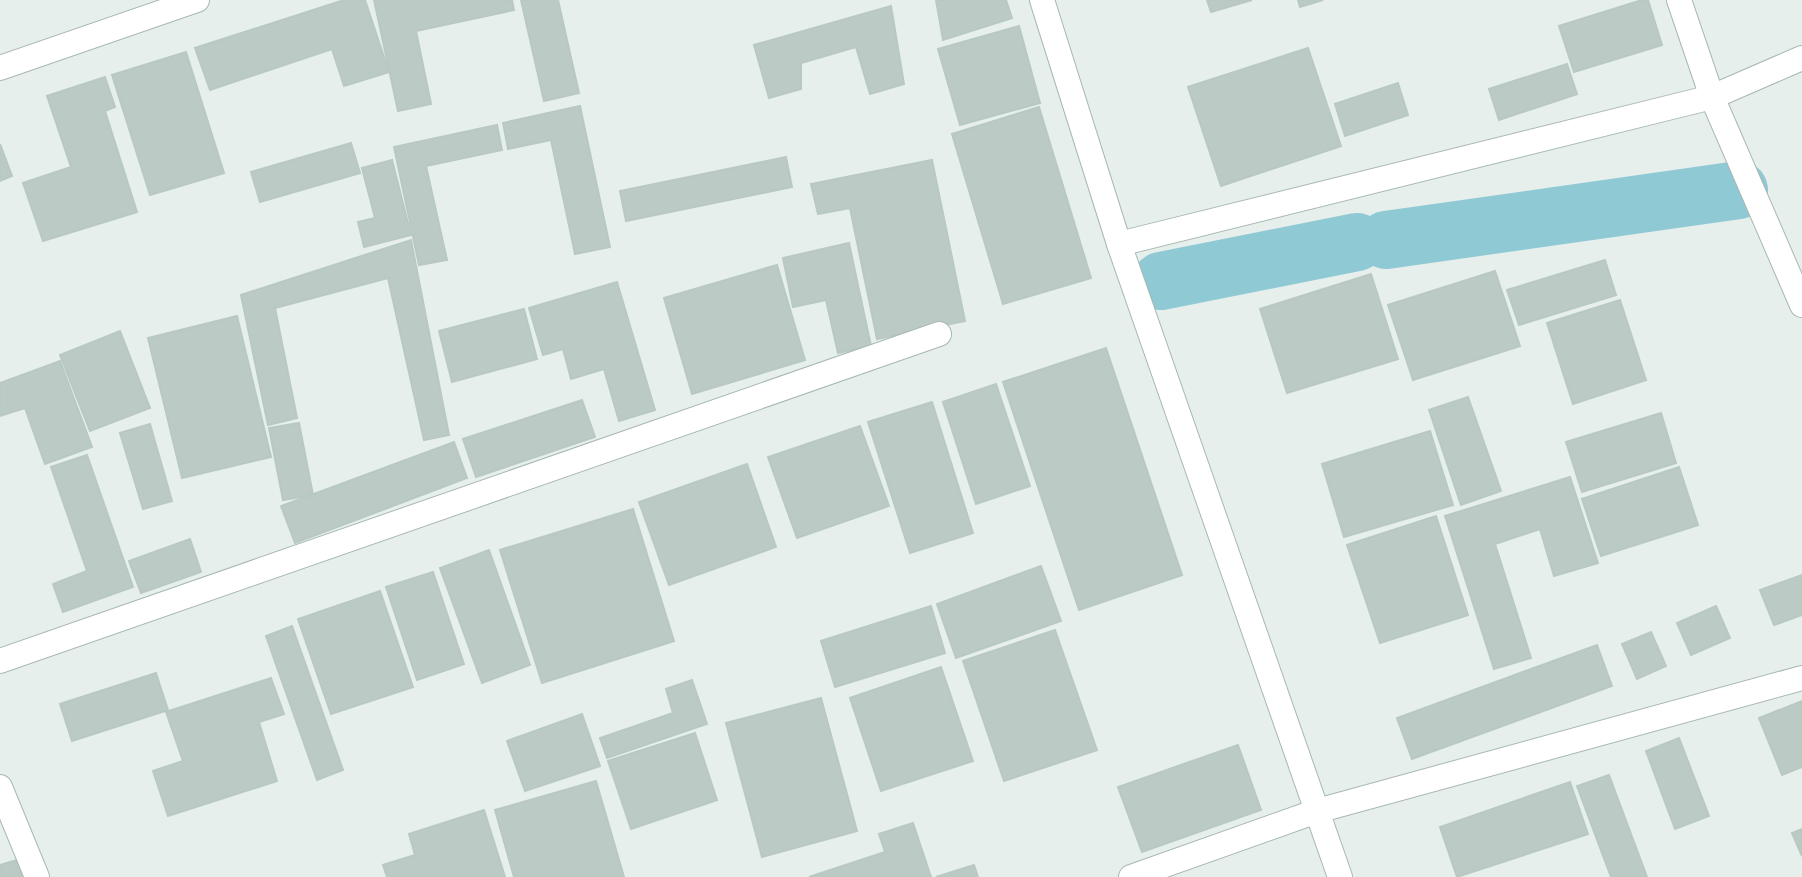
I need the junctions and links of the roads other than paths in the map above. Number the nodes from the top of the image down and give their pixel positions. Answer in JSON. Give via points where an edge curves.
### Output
{"nodes":[{"id":1,"x":197,"y":0,"type":"edge"},
{"id":2,"x":1042,"y":0,"type":"edge"},
{"id":3,"x":1679,"y":0,"type":"edge"},
{"id":4,"x":1802,"y":58,"type":"edge"},
{"id":5,"x":0,"y":68,"type":"edge"},
{"id":6,"x":1712,"y":97,"type":"junction"},
{"id":7,"x":1119,"y":244,"type":"junction"},
{"id":8,"x":1802,"y":305,"type":"edge"},
{"id":9,"x":939,"y":334,"type":"dead end"},
{"id":10,"x":0,"y":661,"type":"edge"},
{"id":11,"x":1802,"y":678,"type":"edge"},
{"id":12,"x":0,"y":787,"type":"edge"},
{"id":13,"x":1317,"y":811,"type":"junction"},
{"id":14,"x":37,"y":877,"type":"edge"},
{"id":15,"x":1131,"y":877,"type":"edge"},
{"id":16,"x":1340,"y":877,"type":"edge"}],
"edges":[{"from":1,"to":5,"type":"street"},
{"from":2,"to":7,"type":"street"},
{"from":3,"to":6,"type":"street"},
{"from":4,"to":6,"type":"street"},
{"from":6,"to":7,"type":"street"},
{"from":6,"to":8,"type":"street"},
{"from":7,"to":13,"type":"street"},
{"from":9,"to":10,"type":"street"},
{"from":11,"to":13,"type":"street"},
{"from":12,"to":14,"type":"street"},
{"from":13,"to":15,"type":"street"},
{"from":13,"to":16,"type":"street"}]}
